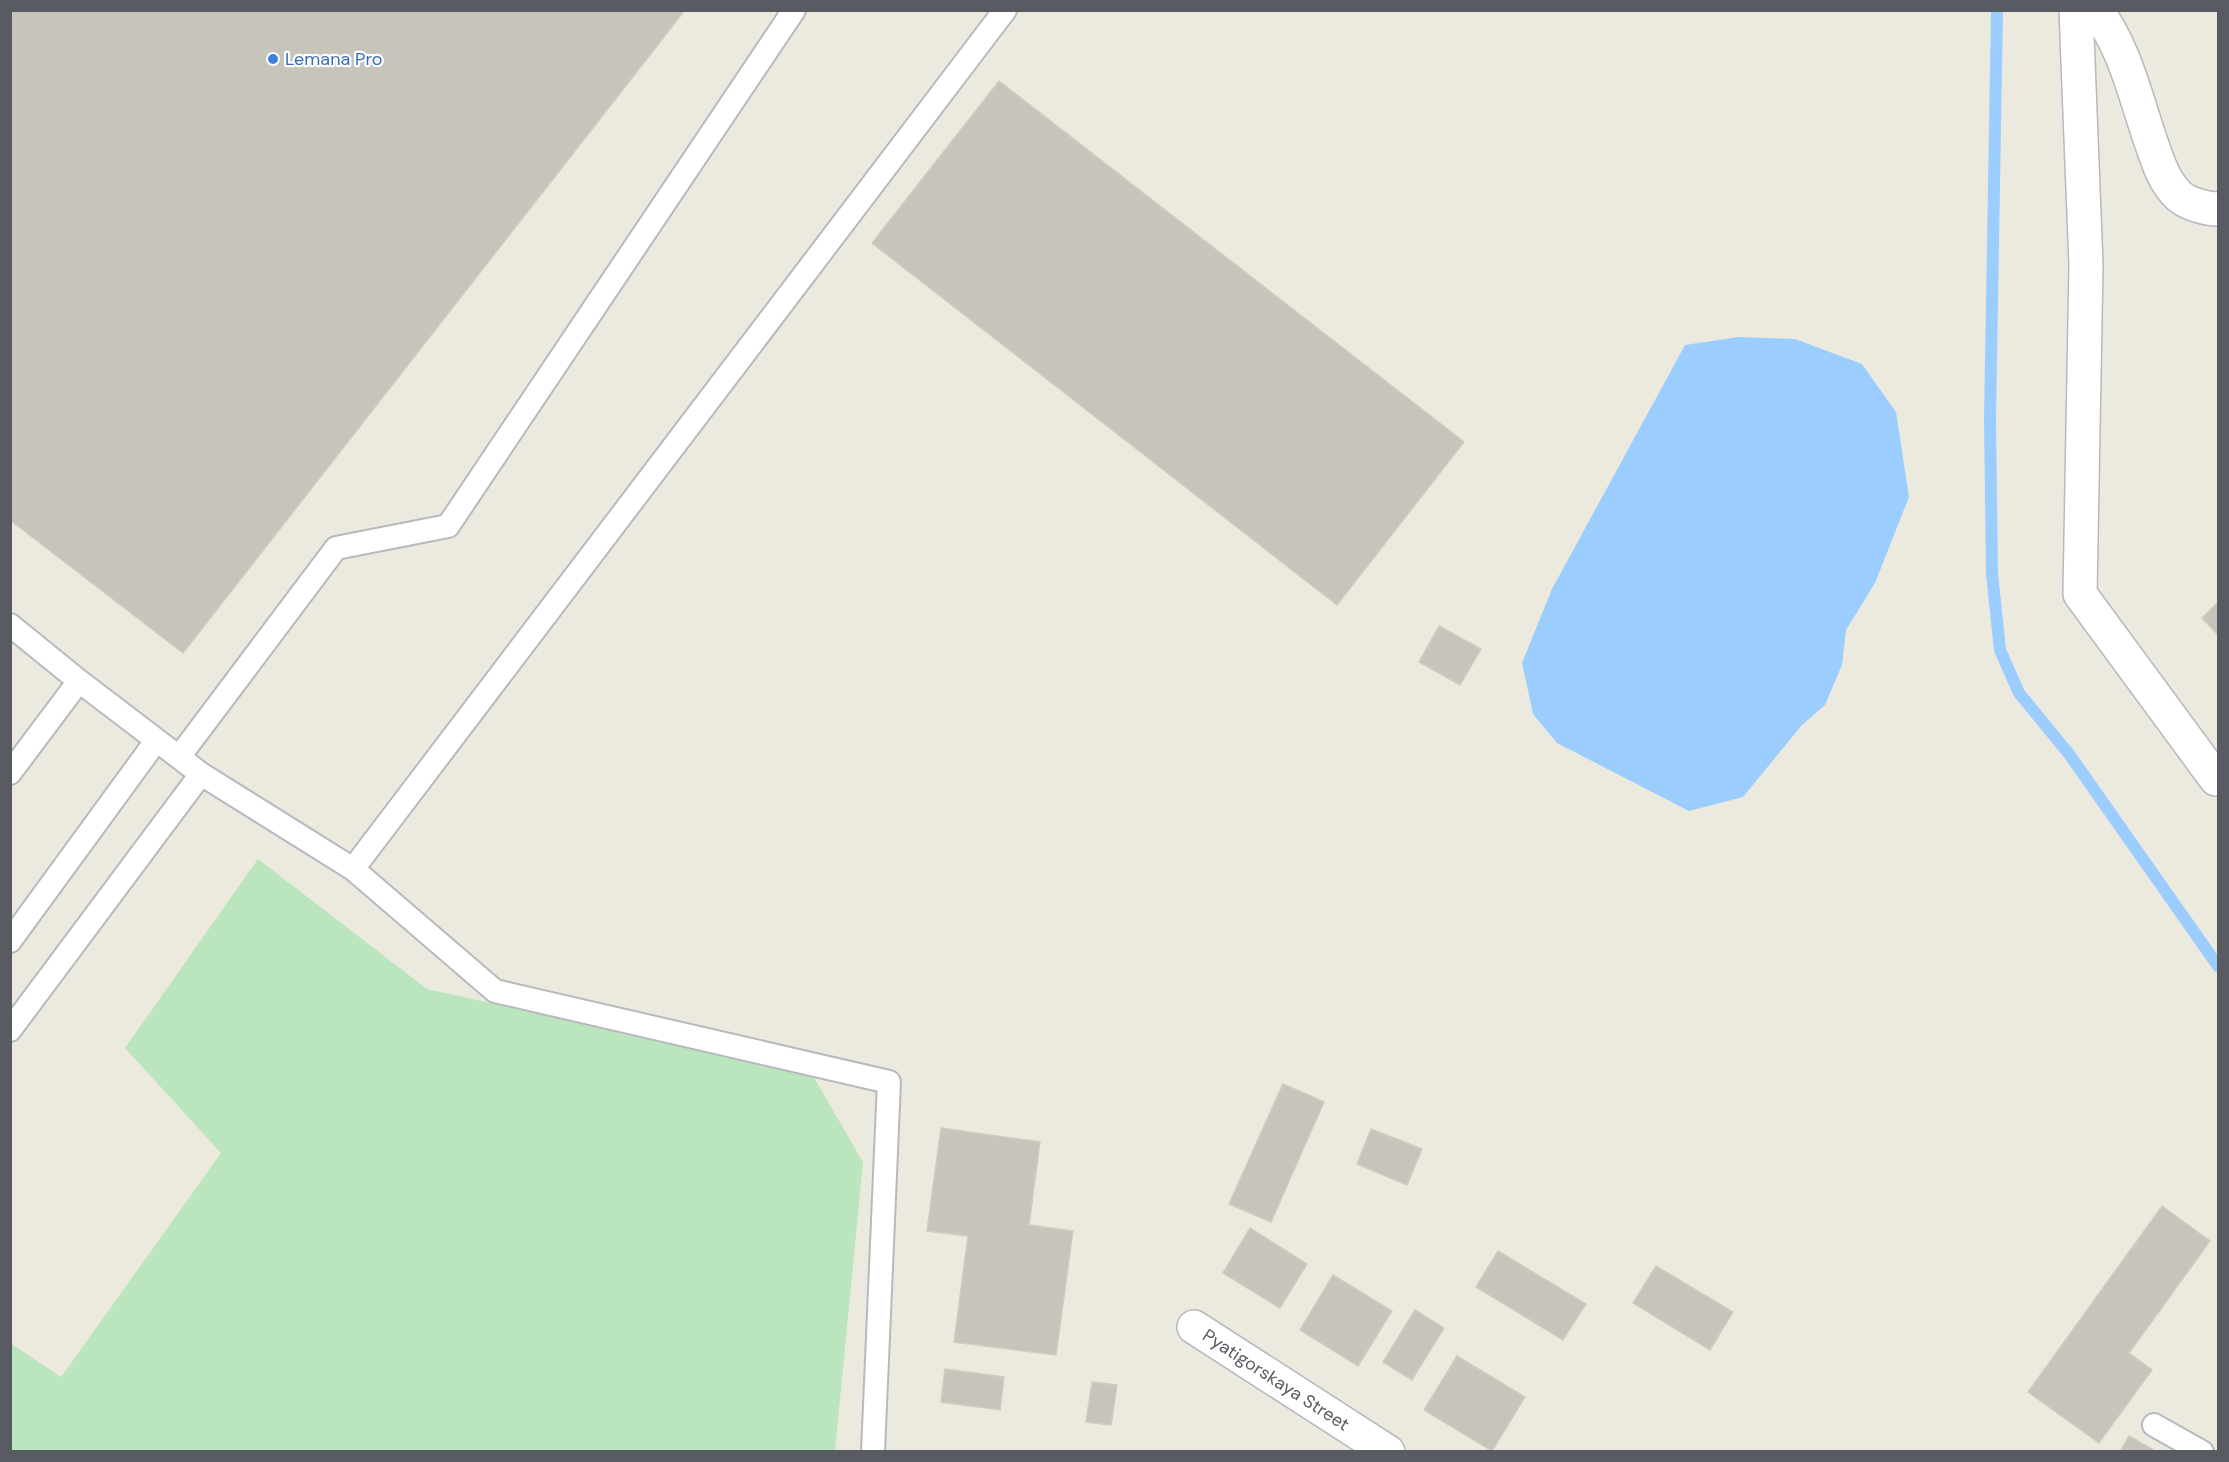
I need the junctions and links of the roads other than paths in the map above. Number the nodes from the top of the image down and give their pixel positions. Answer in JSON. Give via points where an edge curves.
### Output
{"nodes":[{"id":1,"x":795,"y":10,"type":"edge"},
{"id":2,"x":1005,"y":10,"type":"edge"},
{"id":3,"x":2076,"y":10,"type":"edge"},
{"id":4,"x":2096,"y":10,"type":"edge"},
{"id":5,"x":2218,"y":209,"type":"edge"},
{"id":6,"x":10,"y":625,"type":"edge"},
{"id":7,"x":79,"y":681,"type":"junction"},
{"id":8,"x":156,"y":741,"type":"junction"},
{"id":9,"x":179,"y":757,"type":"junction"},
{"id":10,"x":10,"y":773,"type":"edge"},
{"id":11,"x":201,"y":774,"type":"junction"},
{"id":12,"x":2216,"y":779,"type":"dead end"},
{"id":13,"x":353,"y":869,"type":"junction"},
{"id":14,"x":10,"y":941,"type":"edge"},
{"id":15,"x":10,"y":1030,"type":"edge"},
{"id":16,"x":1194,"y":1327,"type":"dead end"},
{"id":17,"x":2154,"y":1425,"type":"dead end"},
{"id":18,"x":873,"y":1452,"type":"edge"},
{"id":19,"x":1388,"y":1452,"type":"edge"},
{"id":20,"x":2202,"y":1452,"type":"edge"}],
"edges":[{"from":1,"to":9,"type":"lane","via":[[448,526],[336,548]]},
{"from":2,"to":13,"type":"lane"},
{"from":3,"to":12,"type":"street","via":[[2086,266],[2080,594]]},
{"from":4,"to":5,"type":"street","via":[[2119,49],[2161,172],[2180,197]]},
{"from":6,"to":7,"type":"lane"},
{"from":7,"to":8,"type":"lane"},
{"from":7,"to":10,"type":"lane"},
{"from":8,"to":9,"type":"lane"},
{"from":8,"to":14,"type":"lane"},
{"from":9,"to":11,"type":"lane"},
{"from":11,"to":13,"type":"lane"},
{"from":11,"to":15,"type":"lane"},
{"from":13,"to":18,"type":"lane","via":[[495,992],[889,1082]]},
{"from":16,"to":19,"type":"street","name":"Pyatigorskaya Street"},
{"from":17,"to":20,"type":"lane"}]}
